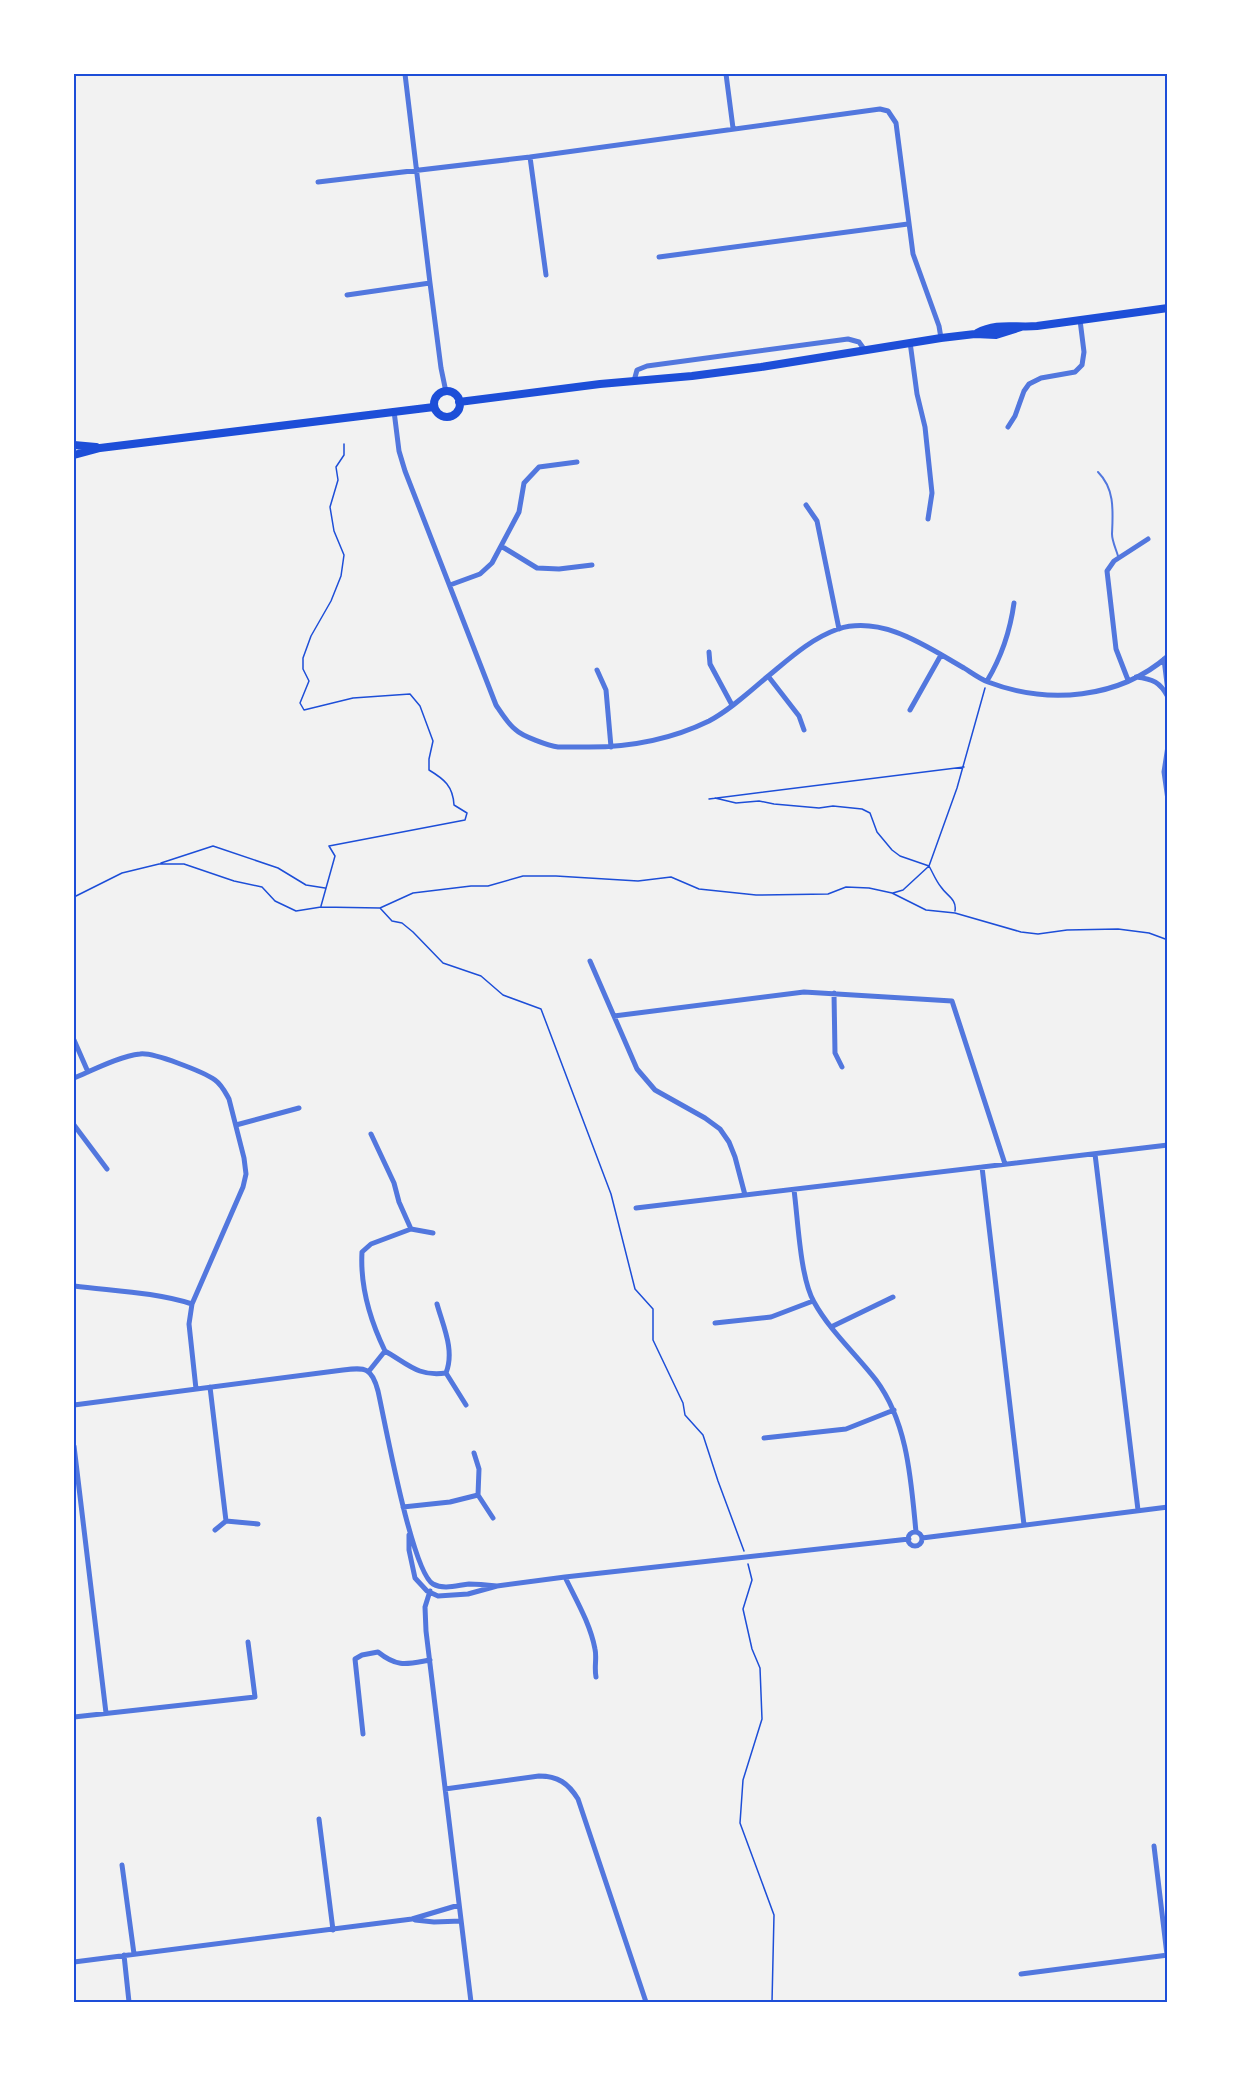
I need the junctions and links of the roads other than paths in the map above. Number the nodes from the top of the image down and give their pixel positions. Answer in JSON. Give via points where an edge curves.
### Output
{"nodes":[{"id":1,"x":405,"y":74,"type":"edge"},
{"id":2,"x":726,"y":74,"type":"edge"},
{"id":3,"x":733,"y":128,"type":"junction"},
{"id":4,"x":530,"y":157,"type":"junction"},
{"id":5,"x":417,"y":170,"type":"junction"},
{"id":6,"x":318,"y":182,"type":"dead end"},
{"id":7,"x":908,"y":224,"type":"junction"},
{"id":8,"x":659,"y":257,"type":"dead end"},
{"id":9,"x":546,"y":275,"type":"dead end"},
{"id":10,"x":430,"y":283,"type":"junction"},
{"id":11,"x":347,"y":296,"type":"dead end"},
{"id":12,"x":1167,"y":308,"type":"edge"},
{"id":13,"x":1080,"y":320,"type":"junction"},
{"id":14,"x":941,"y":338,"type":"junction"},
{"id":15,"x":910,"y":342,"type":"junction"},
{"id":16,"x":864,"y":350,"type":"junction"},
{"id":17,"x":634,"y":381,"type":"junction"},
{"id":18,"x":446,"y":392,"type":"junction"},
{"id":19,"x":459,"y":402,"type":"junction"},
{"id":20,"x":434,"y":406,"type":"junction"},
{"id":21,"x":394,"y":411,"type":"junction"},
{"id":22,"x":1008,"y":427,"type":"dead end"},
{"id":23,"x":74,"y":445,"type":"edge"},
{"id":24,"x":100,"y":448,"type":"junction"},
{"id":25,"x":74,"y":455,"type":"edge"},
{"id":26,"x":576,"y":462,"type":"dead end"},
{"id":27,"x":1098,"y":472,"type":"dead end"},
{"id":28,"x":806,"y":506,"type":"dead end"},
{"id":29,"x":928,"y":519,"type":"dead end"},
{"id":30,"x":1148,"y":539,"type":"dead end"},
{"id":31,"x":501,"y":546,"type":"junction"},
{"id":32,"x":1118,"y":558,"type":"junction"},
{"id":33,"x":592,"y":564,"type":"dead end"},
{"id":34,"x":450,"y":585,"type":"junction"},
{"id":35,"x":1014,"y":603,"type":"dead end"},
{"id":36,"x":839,"y":629,"type":"junction"},
{"id":37,"x":709,"y":652,"type":"dead end"},
{"id":38,"x":941,"y":655,"type":"junction"},
{"id":39,"x":1166,"y":657,"type":"edge"},
{"id":40,"x":597,"y":670,"type":"dead end"},
{"id":41,"x":768,"y":676,"type":"junction"},
{"id":42,"x":1135,"y":677,"type":"junction"},
{"id":43,"x":1128,"y":680,"type":"junction"},
{"id":44,"x":987,"y":681,"type":"junction"},
{"id":45,"x":1167,"y":692,"type":"edge"},
{"id":46,"x":1167,"y":697,"type":"edge"},
{"id":47,"x":732,"y":705,"type":"junction"},
{"id":48,"x":910,"y":710,"type":"dead end"},
{"id":49,"x":804,"y":730,"type":"dead end"},
{"id":50,"x":1167,"y":746,"type":"edge"},
{"id":51,"x":611,"y":747,"type":"junction"},
{"id":52,"x":1167,"y":800,"type":"edge"},
{"id":53,"x":590,"y":961,"type":"dead end"},
{"id":54,"x":834,"y":993,"type":"junction"},
{"id":55,"x":614,"y":1016,"type":"junction"},
{"id":56,"x":74,"y":1040,"type":"edge"},
{"id":57,"x":842,"y":1066,"type":"dead end"},
{"id":58,"x":88,"y":1072,"type":"junction"},
{"id":59,"x":74,"y":1078,"type":"edge"},
{"id":60,"x":299,"y":1108,"type":"dead end"},
{"id":61,"x":74,"y":1125,"type":"edge"},
{"id":62,"x":236,"y":1125,"type":"junction"},
{"id":63,"x":371,"y":1134,"type":"dead end"},
{"id":64,"x":1167,"y":1145,"type":"edge"},
{"id":65,"x":1095,"y":1154,"type":"junction"},
{"id":66,"x":1005,"y":1164,"type":"junction"},
{"id":67,"x":982,"y":1167,"type":"junction"},
{"id":68,"x":107,"y":1168,"type":"dead end"},
{"id":69,"x":794,"y":1190,"type":"junction"},
{"id":70,"x":746,"y":1195,"type":"junction"},
{"id":71,"x":636,"y":1208,"type":"dead end"},
{"id":72,"x":411,"y":1229,"type":"junction"},
{"id":73,"x":433,"y":1233,"type":"dead end"},
{"id":74,"x":74,"y":1286,"type":"edge"},
{"id":75,"x":893,"y":1297,"type":"dead end"},
{"id":76,"x":813,"y":1301,"type":"junction"},
{"id":77,"x":436,"y":1304,"type":"dead end"},
{"id":78,"x":192,"y":1305,"type":"junction"},
{"id":79,"x":715,"y":1323,"type":"dead end"},
{"id":80,"x":831,"y":1327,"type":"junction"},
{"id":81,"x":385,"y":1351,"type":"junction"},
{"id":82,"x":369,"y":1371,"type":"junction"},
{"id":83,"x":446,"y":1373,"type":"junction"},
{"id":84,"x":210,"y":1387,"type":"junction"},
{"id":85,"x":196,"y":1389,"type":"junction"},
{"id":86,"x":74,"y":1405,"type":"edge"},
{"id":87,"x":466,"y":1405,"type":"dead end"},
{"id":88,"x":894,"y":1410,"type":"junction"},
{"id":89,"x":764,"y":1438,"type":"dead end"},
{"id":90,"x":74,"y":1446,"type":"edge"},
{"id":91,"x":474,"y":1453,"type":"dead end"},
{"id":92,"x":478,"y":1496,"type":"junction"},
{"id":93,"x":403,"y":1507,"type":"junction"},
{"id":94,"x":1167,"y":1507,"type":"edge"},
{"id":95,"x":1138,"y":1510,"type":"junction"},
{"id":96,"x":493,"y":1518,"type":"dead end"},
{"id":97,"x":226,"y":1521,"type":"junction"},
{"id":98,"x":258,"y":1524,"type":"dead end"},
{"id":99,"x":1024,"y":1525,"type":"junction"},
{"id":100,"x":215,"y":1530,"type":"dead end"},
{"id":101,"x":916,"y":1532,"type":"junction"},
{"id":102,"x":409,"y":1533,"type":"junction"},
{"id":103,"x":922,"y":1538,"type":"junction"},
{"id":104,"x":909,"y":1539,"type":"junction"},
{"id":105,"x":565,"y":1577,"type":"junction"},
{"id":106,"x":434,"y":1585,"type":"junction"},
{"id":107,"x":497,"y":1586,"type":"junction"},
{"id":108,"x":430,"y":1593,"type":"junction"},
{"id":109,"x":248,"y":1642,"type":"dead end"},
{"id":110,"x":430,"y":1660,"type":"junction"},
{"id":111,"x":596,"y":1677,"type":"dead end"},
{"id":112,"x":106,"y":1713,"type":"junction"},
{"id":113,"x":74,"y":1717,"type":"edge"},
{"id":114,"x":363,"y":1734,"type":"dead end"},
{"id":115,"x":445,"y":1789,"type":"junction"},
{"id":116,"x":319,"y":1819,"type":"dead end"},
{"id":117,"x":1154,"y":1846,"type":"dead end"},
{"id":118,"x":122,"y":1865,"type":"dead end"},
{"id":119,"x":459,"y":1905,"type":"junction"},
{"id":120,"x":412,"y":1919,"type":"junction"},
{"id":121,"x":461,"y":1922,"type":"junction"},
{"id":122,"x":333,"y":1930,"type":"junction"},
{"id":123,"x":134,"y":1954,"type":"junction"},
{"id":124,"x":124,"y":1955,"type":"junction"},
{"id":125,"x":1167,"y":1955,"type":"edge"},
{"id":126,"x":74,"y":1962,"type":"edge"},
{"id":127,"x":1021,"y":1974,"type":"dead end"},
{"id":128,"x":129,"y":2002,"type":"edge"},
{"id":129,"x":471,"y":2002,"type":"edge"},
{"id":130,"x":646,"y":2002,"type":"edge"}],
"edges":[{"from":1,"to":5,"type":"street"},
{"from":2,"to":3,"type":"street"},
{"from":3,"to":4,"type":"street"},
{"from":3,"to":7,"type":"street","via":[[888,111],[896,123]]},
{"from":4,"to":5,"type":"street"},
{"from":4,"to":9,"type":"street"},
{"from":5,"to":6,"type":"street"},
{"from":5,"to":10,"type":"street"},
{"from":7,"to":8,"type":"street"},
{"from":7,"to":14,"type":"street","via":[[913,254]]},
{"from":10,"to":11,"type":"street"},
{"from":10,"to":18,"type":"street"},
{"from":12,"to":13,"type":"main road"},
{"from":13,"to":14,"type":"main road","via":[[1018,327],[996,335]]},
{"from":13,"to":22,"type":"street","via":[[1082,365],[1075,372],[1029,384]]},
{"from":14,"to":15,"type":"main road"},
{"from":15,"to":16,"type":"main road"},
{"from":15,"to":29,"type":"street","via":[[932,493]]},
{"from":16,"to":17,"type":"main road","via":[[761,367]]},
{"from":16,"to":17,"type":"street","via":[[859,342],[848,339],[647,366],[637,370]]},
{"from":17,"to":19,"type":"main road"},
{"from":18,"to":19,"type":"main road","via":[[454,394]]},
{"from":18,"to":20,"type":"main road","via":[[439,394]]},
{"from":19,"to":20,"type":"main road","via":[[458,411],[449,417],[440,415]]},
{"from":20,"to":21,"type":"main road"},
{"from":21,"to":24,"type":"main road"},
{"from":21,"to":34,"type":"street","via":[[405,471]]},
{"from":23,"to":24,"type":"main road"},
{"from":24,"to":25,"type":"main road"},
{"from":26,"to":31,"type":"street","via":[[539,467],[524,483],[519,512]]},
{"from":27,"to":32,"type":"lane","via":[[1107,481]]},
{"from":28,"to":36,"type":"street","via":[[817,521]]},
{"from":30,"to":32,"type":"street"},
{"from":31,"to":33,"type":"street","via":[[537,567],[559,569]]},
{"from":31,"to":34,"type":"street","via":[[480,574]]},
{"from":32,"to":43,"type":"street","via":[[1107,571],[1107,582],[1116,649]]},
{"from":34,"to":51,"type":"street","via":[[496,705],[517,732],[556,747]]},
{"from":35,"to":44,"type":"street","via":[[1006,645]]},
{"from":36,"to":38,"type":"street","via":[[888,629]]},
{"from":36,"to":41,"type":"street","via":[[801,649]]},
{"from":37,"to":47,"type":"street","via":[[710,664]]},
{"from":38,"to":44,"type":"street"},
{"from":38,"to":48,"type":"street"},
{"from":39,"to":42,"type":"street"},
{"from":39,"to":45,"type":"street"},
{"from":40,"to":51,"type":"street","via":[[606,690]]},
{"from":41,"to":47,"type":"street"},
{"from":41,"to":49,"type":"street","via":[[799,716]]},
{"from":42,"to":43,"type":"street"},
{"from":42,"to":46,"type":"street","via":[[1161,684]]},
{"from":43,"to":44,"type":"street","via":[[1091,693],[1060,696],[1028,693]]},
{"from":47,"to":51,"type":"street","via":[[687,730]]},
{"from":50,"to":52,"type":"street"},
{"from":53,"to":55,"type":"street"},
{"from":54,"to":55,"type":"street","via":[[804,992]]},
{"from":54,"to":57,"type":"street","via":[[835,1053]]},
{"from":54,"to":66,"type":"street","via":[[952,1001]]},
{"from":55,"to":70,"type":"street","via":[[645,1080],[720,1129],[735,1157]]},
{"from":56,"to":58,"type":"street"},
{"from":58,"to":59,"type":"street"},
{"from":58,"to":62,"type":"street","via":[[140,1054],[152,1054],[215,1080],[229,1099]]},
{"from":60,"to":62,"type":"street"},
{"from":61,"to":68,"type":"street"},
{"from":62,"to":78,"type":"street","via":[[245,1181]]},
{"from":63,"to":72,"type":"street"},
{"from":64,"to":65,"type":"street"},
{"from":65,"to":66,"type":"street"},
{"from":65,"to":95,"type":"street"},
{"from":66,"to":67,"type":"street"},
{"from":67,"to":69,"type":"street"},
{"from":67,"to":99,"type":"street"},
{"from":69,"to":70,"type":"street"},
{"from":69,"to":76,"type":"street","via":[[805,1278]]},
{"from":70,"to":71,"type":"street"},
{"from":72,"to":73,"type":"street"},
{"from":72,"to":81,"type":"street","via":[[371,1244],[362,1252],[364,1290],[371,1320]]},
{"from":74,"to":78,"type":"street"},
{"from":75,"to":80,"type":"street"},
{"from":76,"to":79,"type":"street","via":[[771,1317]]},
{"from":76,"to":80,"type":"street"},
{"from":77,"to":83,"type":"street","via":[[449,1350]]},
{"from":78,"to":85,"type":"street","via":[[189,1324]]},
{"from":80,"to":88,"type":"street","via":[[876,1380]]},
{"from":81,"to":82,"type":"street"},
{"from":81,"to":83,"type":"street","via":[[422,1373]]},
{"from":82,"to":84,"type":"street","via":[[361,1368]]},
{"from":82,"to":93,"type":"street","via":[[376,1381]]},
{"from":83,"to":87,"type":"street"},
{"from":84,"to":85,"type":"street"},
{"from":84,"to":97,"type":"street"},
{"from":85,"to":86,"type":"street"},
{"from":88,"to":89,"type":"street","via":[[846,1429]]},
{"from":88,"to":101,"type":"street","via":[[903,1439]]},
{"from":90,"to":112,"type":"street"},
{"from":91,"to":92,"type":"street","via":[[479,1469]]},
{"from":92,"to":93,"type":"street"},
{"from":92,"to":96,"type":"street"},
{"from":93,"to":102,"type":"street"},
{"from":94,"to":95,"type":"street"},
{"from":95,"to":99,"type":"street"},
{"from":97,"to":98,"type":"street"},
{"from":97,"to":100,"type":"street"},
{"from":99,"to":103,"type":"street"},
{"from":101,"to":103,"type":"street"},
{"from":101,"to":104,"type":"street"},
{"from":102,"to":106,"type":"street","via":[[425,1575]]},
{"from":102,"to":108,"type":"street","via":[[415,1578]]},
{"from":103,"to":104,"type":"street","via":[[917,1546],[911,1545]]},
{"from":104,"to":105,"type":"street"},
{"from":105,"to":107,"type":"street"},
{"from":105,"to":111,"type":"street","via":[[593,1641]]},
{"from":106,"to":107,"type":"street"},
{"from":106,"to":108,"type":"street"},
{"from":107,"to":108,"type":"street","via":[[453,1596]]},
{"from":108,"to":110,"type":"street","via":[[425,1607]]},
{"from":109,"to":112,"type":"street","via":[[255,1697]]},
{"from":110,"to":114,"type":"street","via":[[402,1665],[378,1652],[355,1659]]},
{"from":110,"to":115,"type":"street"},
{"from":112,"to":113,"type":"street"},
{"from":115,"to":119,"type":"street"},
{"from":115,"to":130,"type":"street","via":[[539,1776],[550,1776],[570,1787],[578,1798]]},
{"from":116,"to":122,"type":"street"},
{"from":117,"to":125,"type":"street"},
{"from":118,"to":123,"type":"street"},
{"from":119,"to":120,"type":"street"},
{"from":119,"to":121,"type":"street"},
{"from":120,"to":121,"type":"street"},
{"from":120,"to":122,"type":"street"},
{"from":121,"to":129,"type":"street"},
{"from":122,"to":123,"type":"street"},
{"from":123,"to":124,"type":"street"},
{"from":124,"to":126,"type":"street"},
{"from":124,"to":128,"type":"street"},
{"from":125,"to":127,"type":"street"}]}
